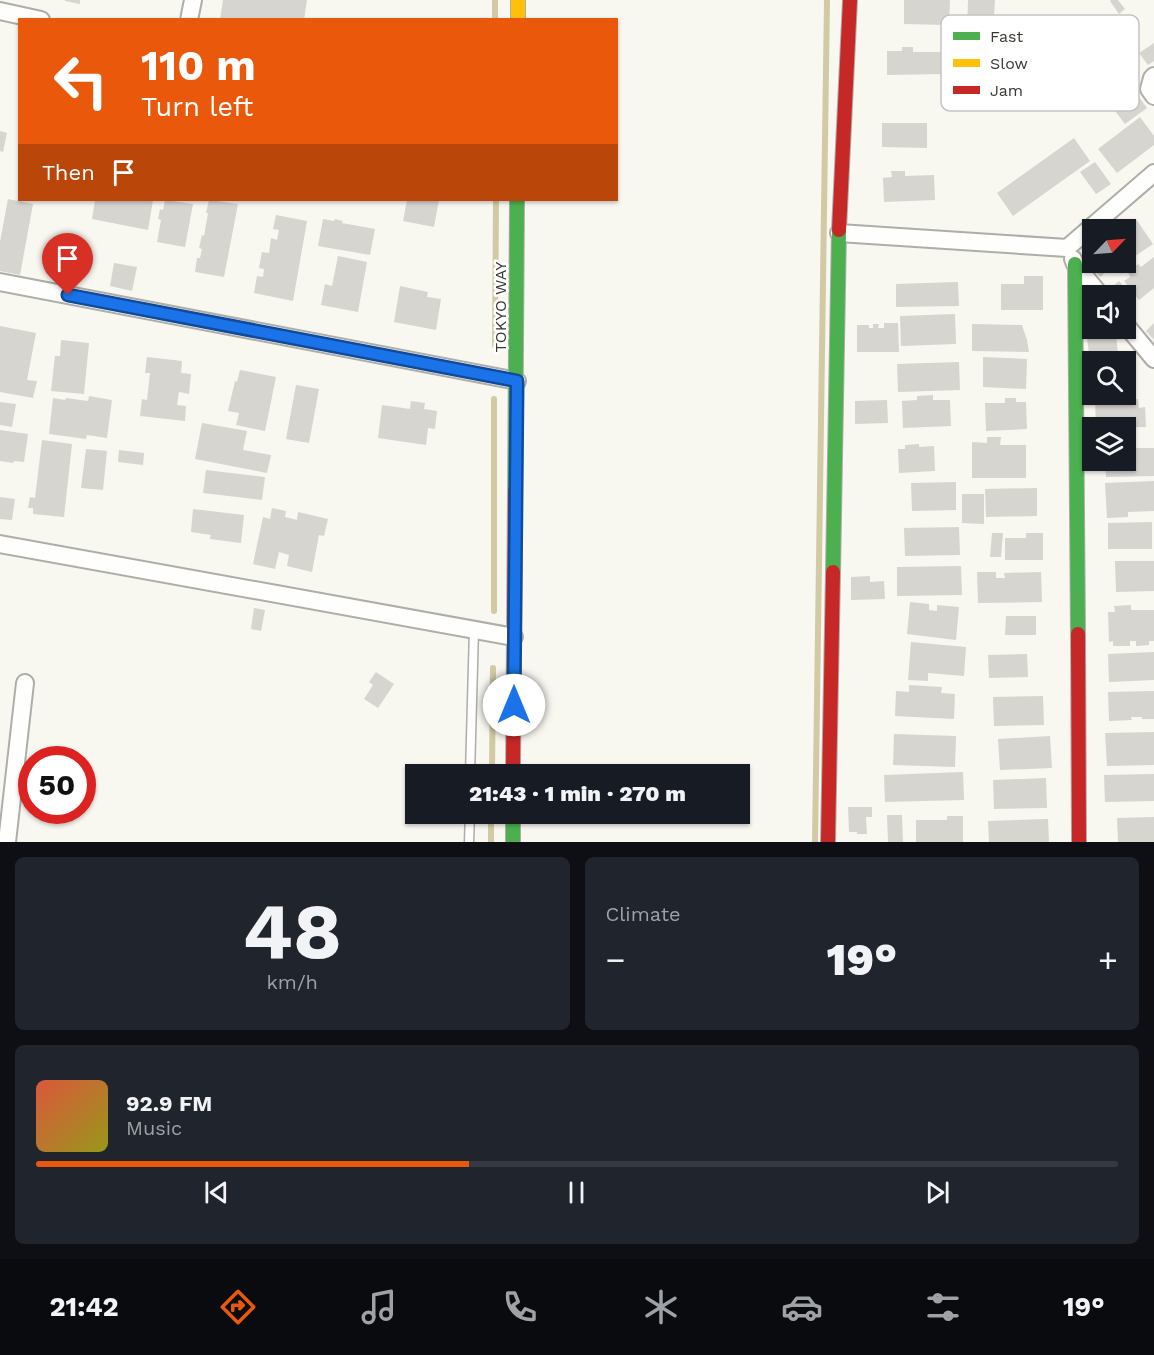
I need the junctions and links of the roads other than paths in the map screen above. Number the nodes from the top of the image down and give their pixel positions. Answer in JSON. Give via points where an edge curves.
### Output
{"nodes":[{"id":1,"x":193,"y":0,"type":"edge"},
{"id":2,"x":518,"y":0,"type":"edge"},
{"id":3,"x":850,"y":0,"type":"edge"},
{"id":4,"x":0,"y":12,"type":"edge"},
{"id":5,"x":31,"y":18,"type":"edge"},
{"id":6,"x":189,"y":18,"type":"edge"},
{"id":7,"x":518,"y":18,"type":"edge"},
{"id":8,"x":1154,"y":75,"type":"edge"},
{"id":9,"x":1154,"y":96,"type":"edge"},
{"id":10,"x":1154,"y":173,"type":"edge"},
{"id":11,"x":517,"y":201,"type":"edge"},
{"id":12,"x":839,"y":233,"type":"junction"},
{"id":13,"x":1067,"y":248,"type":"junction"},
{"id":14,"x":1075,"y":264,"type":"junction"},
{"id":15,"x":0,"y":282,"type":"edge"},
{"id":16,"x":1092,"y":285,"type":"edge"},
{"id":17,"x":1136,"y":337,"type":"edge"},
{"id":18,"x":1154,"y":359,"type":"edge"},
{"id":19,"x":517,"y":381,"type":"junction"},
{"id":20,"x":0,"y":544,"type":"edge"},
{"id":21,"x":474,"y":629,"type":"junction"},
{"id":22,"x":514,"y":637,"type":"junction"},
{"id":23,"x":25,"y":682,"type":"dead end"},
{"id":24,"x":470,"y":764,"type":"edge"},
{"id":25,"x":513,"y":764,"type":"edge"},
{"id":26,"x":470,"y":824,"type":"edge"},
{"id":27,"x":513,"y":824,"type":"edge"},
{"id":28,"x":7,"y":842,"type":"edge"},
{"id":29,"x":469,"y":842,"type":"edge"},
{"id":30,"x":513,"y":842,"type":"edge"},
{"id":31,"x":828,"y":842,"type":"edge"},
{"id":32,"x":1079,"y":842,"type":"edge"}],
"edges":[{"from":1,"to":6,"type":"street"},
{"from":2,"to":7,"type":"street"},
{"from":3,"to":12,"type":"street"},
{"from":4,"to":5,"type":"street"},
{"from":8,"to":9,"type":"street","via":[[1149,89]]},
{"from":10,"to":13,"type":"street"},
{"from":11,"to":19,"type":"street","name":"TOKYO WAY"},
{"from":12,"to":13,"type":"street"},
{"from":12,"to":31,"type":"street"},
{"from":13,"to":14,"type":"street"},
{"from":14,"to":16,"type":"street"},
{"from":14,"to":32,"type":"street"},
{"from":15,"to":19,"type":"street"},
{"from":17,"to":18,"type":"street"},
{"from":19,"to":22,"type":"street","name":"TOKYO WAY"},
{"from":20,"to":21,"type":"street"},
{"from":21,"to":22,"type":"street"},
{"from":21,"to":24,"type":"lane"},
{"from":22,"to":25,"type":"street","name":"TOKYO WAY"},
{"from":23,"to":28,"type":"street"},
{"from":26,"to":29,"type":"lane"},
{"from":27,"to":30,"type":"street"}]}
